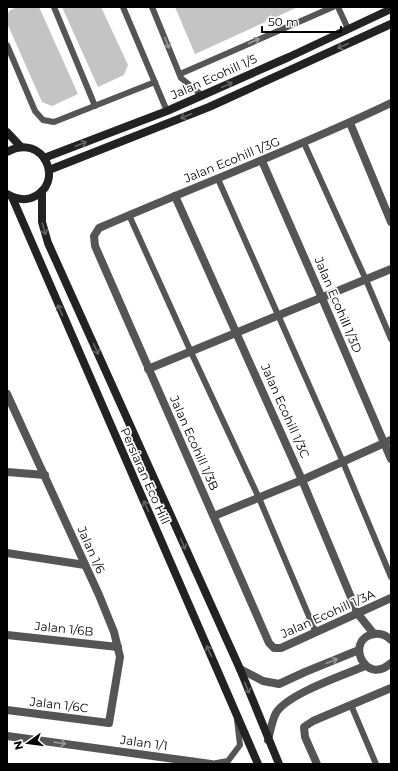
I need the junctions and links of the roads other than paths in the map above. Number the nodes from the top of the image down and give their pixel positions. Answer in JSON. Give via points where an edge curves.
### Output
{"nodes":[{"id":1,"x":54,"y":7,"type":"edge"},
{"id":2,"x":123,"y":7,"type":"edge"},
{"id":3,"x":152,"y":7,"type":"edge"},
{"id":4,"x":333,"y":7,"type":"edge"},
{"id":5,"x":338,"y":7,"type":"edge"},
{"id":6,"x":391,"y":9,"type":"edge"},
{"id":7,"x":391,"y":24,"type":"edge"},
{"id":8,"x":348,"y":29,"type":"junction"},
{"id":9,"x":7,"y":46,"type":"edge"},
{"id":10,"x":180,"y":74,"type":"junction"},
{"id":11,"x":155,"y":82,"type":"junction"},
{"id":12,"x":203,"y":96,"type":"junction"},
{"id":13,"x":391,"y":105,"type":"edge"},
{"id":14,"x":95,"y":106,"type":"junction"},
{"id":15,"x":167,"y":111,"type":"junction"},
{"id":16,"x":350,"y":123,"type":"junction"},
{"id":17,"x":7,"y":132,"type":"edge"},
{"id":18,"x":304,"y":143,"type":"junction"},
{"id":19,"x":21,"y":147,"type":"junction"},
{"id":20,"x":7,"y":152,"type":"edge"},
{"id":21,"x":44,"y":158,"type":"junction"},
{"id":22,"x":262,"y":161,"type":"junction"},
{"id":23,"x":49,"y":170,"type":"junction"},
{"id":24,"x":218,"y":179,"type":"junction"},
{"id":25,"x":42,"y":191,"type":"junction"},
{"id":26,"x":9,"y":195,"type":"edge"},
{"id":27,"x":175,"y":196,"type":"junction"},
{"id":28,"x":129,"y":215,"type":"junction"},
{"id":29,"x":391,"y":222,"type":"edge"},
{"id":30,"x":95,"y":246,"type":"joint"},
{"id":31,"x":391,"y":269,"type":"edge"},
{"id":32,"x":366,"y":280,"type":"junction"},
{"id":33,"x":322,"y":298,"type":"junction"},
{"id":34,"x":278,"y":316,"type":"junction"},
{"id":35,"x":237,"y":333,"type":"junction"},
{"id":36,"x":391,"y":339,"type":"edge"},
{"id":37,"x":191,"y":352,"type":"junction"},
{"id":38,"x":148,"y":369,"type":"junction"},
{"id":39,"x":7,"y":395,"type":"edge"},
{"id":40,"x":387,"y":442,"type":"edge"},
{"id":41,"x":391,"y":459,"type":"edge"},
{"id":42,"x":343,"y":462,"type":"junction"},
{"id":43,"x":7,"y":472,"type":"edge"},
{"id":44,"x":45,"y":475,"type":"junction"},
{"id":45,"x":302,"y":480,"type":"junction"},
{"id":46,"x":259,"y":498,"type":"junction"},
{"id":47,"x":214,"y":516,"type":"junction"},
{"id":48,"x":7,"y":553,"type":"edge"},
{"id":49,"x":85,"y":565,"type":"junction"},
{"id":50,"x":391,"y":577,"type":"edge"},
{"id":51,"x":391,"y":598,"type":"edge"},
{"id":52,"x":358,"y":614,"type":"junction"},
{"id":53,"x":316,"y":633,"type":"junction"},
{"id":54,"x":374,"y":634,"type":"junction"},
{"id":55,"x":7,"y":635,"type":"edge"},
{"id":56,"x":391,"y":640,"type":"edge"},
{"id":57,"x":118,"y":648,"type":"junction"},
{"id":58,"x":274,"y":648,"type":"joint"},
{"id":59,"x":359,"y":650,"type":"junction"},
{"id":60,"x":389,"y":665,"type":"edge"},
{"id":61,"x":366,"y":666,"type":"junction"},
{"id":62,"x":240,"y":669,"type":"junction"},
{"id":63,"x":391,"y":675,"type":"edge"},
{"id":64,"x":391,"y":688,"type":"edge"},
{"id":65,"x":351,"y":705,"type":"junction"},
{"id":66,"x":7,"y":710,"type":"edge"},
{"id":67,"x":236,"y":714,"type":"junction"},
{"id":68,"x":109,"y":723,"type":"joint"},
{"id":69,"x":7,"y":736,"type":"edge"},
{"id":70,"x":268,"y":740,"type":"junction"},
{"id":71,"x":211,"y":764,"type":"edge"},
{"id":72,"x":258,"y":764,"type":"edge"},
{"id":73,"x":279,"y":764,"type":"edge"},
{"id":74,"x":317,"y":764,"type":"edge"},
{"id":75,"x":376,"y":764,"type":"edge"}],
"edges":[{"from":1,"to":14,"type":"lane"},
{"from":2,"to":11,"type":"lane"},
{"from":3,"to":10,"type":"lane","one_way":true},
{"from":10,"to":4,"type":"lane","one_way":true},
{"from":5,"to":8,"type":"lane"},
{"from":6,"to":8,"type":"street","name":"Jalan Ecohill 1/5"},
{"from":7,"to":23,"type":"street","one_way":true,"via":[[203,109]]},
{"from":12,"to":8,"type":"street","name":"Jalan Ecohill 1/5","one_way":true},
{"from":9,"to":14,"type":"lane","via":[[35,111],[43,120],[54,122]]},
{"from":10,"to":12,"type":"lane"},
{"from":11,"to":14,"type":"lane"},
{"from":11,"to":15,"type":"lane"},
{"from":12,"to":15,"type":"street","name":"Jalan Ecohill 1/5"},
{"from":13,"to":16,"type":"street","name":"Jalan Ecohill 1/3G"},
{"from":21,"to":15,"type":"street","name":"Jalan Ecohill 1/5","one_way":true},
{"from":16,"to":18,"type":"street","name":"Jalan Ecohill 1/3G"},
{"from":16,"to":29,"type":"street"},
{"from":17,"to":19,"type":"street"},
{"from":18,"to":22,"type":"street","name":"Jalan Ecohill 1/3G"},
{"from":18,"to":32,"type":"lane"},
{"from":19,"to":20,"type":"street"},
{"from":19,"to":21,"type":"street","via":[[36,151]]},
{"from":21,"to":23,"type":"street"},
{"from":22,"to":24,"type":"street","name":"Jalan Ecohill 1/3G"},
{"from":22,"to":33,"type":"street","name":"Jalan Ecohill 1/3D"},
{"from":23,"to":25,"type":"street","via":[[47,184]]},
{"from":24,"to":27,"type":"street","name":"Jalan Ecohill 1/3G"},
{"from":24,"to":34,"type":"lane"},
{"from":25,"to":26,"type":"street","name":"Persiaran Eco Hill","via":[[28,199]]},
{"from":25,"to":62,"type":"street","one_way":true,"via":[[42,222],[48,243]]},
{"from":67,"to":26,"type":"street","name":"Persiaran Eco Hill","one_way":true},
{"from":27,"to":28,"type":"street","name":"Jalan Ecohill 1/3G"},
{"from":27,"to":35,"type":"street","name":"Jalan Ecohill 1/3C"},
{"from":28,"to":30,"type":"street","name":"Jalan Ecohill 1/3G","via":[[99,228],[94,236]]},
{"from":28,"to":37,"type":"lane"},
{"from":30,"to":38,"type":"street","name":"Jalan Ecohill 1/3B"},
{"from":31,"to":32,"type":"street"},
{"from":32,"to":33,"type":"street"},
{"from":32,"to":36,"type":"lane"},
{"from":33,"to":34,"type":"street"},
{"from":33,"to":40,"type":"street","name":"Jalan Ecohill 1/3D"},
{"from":34,"to":35,"type":"street"},
{"from":34,"to":42,"type":"lane"},
{"from":35,"to":37,"type":"street"},
{"from":35,"to":45,"type":"street","name":"Jalan Ecohill 1/3C"},
{"from":37,"to":38,"type":"street"},
{"from":37,"to":46,"type":"lane"},
{"from":38,"to":47,"type":"street","name":"Jalan Ecohill 1/3B"},
{"from":39,"to":44,"type":"street","name":"Jalan 1/6"},
{"from":40,"to":41,"type":"street","name":"Jalan Ecohill 1/3D"},
{"from":40,"to":42,"type":"street"},
{"from":42,"to":45,"type":"street"},
{"from":42,"to":50,"type":"lane"},
{"from":43,"to":44,"type":"street"},
{"from":44,"to":49,"type":"street","name":"Jalan 1/6"},
{"from":45,"to":46,"type":"street"},
{"from":45,"to":52,"type":"street","name":"Jalan Ecohill 1/3C"},
{"from":46,"to":47,"type":"street"},
{"from":46,"to":53,"type":"lane"},
{"from":47,"to":58,"type":"street","name":"Jalan Ecohill 1/3B","via":[[269,643]]},
{"from":48,"to":49,"type":"street"},
{"from":49,"to":57,"type":"street","name":"Jalan 1/6"},
{"from":51,"to":52,"type":"street","name":"Jalan Ecohill 1/3A"},
{"from":52,"to":53,"type":"street","name":"Jalan Ecohill 1/3A"},
{"from":52,"to":54,"type":"street","name":"Jalan Ecohill 1/3C"},
{"from":53,"to":58,"type":"street","name":"Jalan Ecohill 1/3A","via":[[282,648]]},
{"from":54,"to":56,"type":"street","via":[[385,635]]},
{"from":54,"to":59,"type":"street","via":[[360,644]]},
{"from":55,"to":57,"type":"street","name":"Jalan 1/6B"},
{"from":57,"to":68,"type":"street","name":"Jalan 1/6","via":[[120,657]]},
{"from":59,"to":61,"type":"street"},
{"from":62,"to":59,"type":"street","one_way":true,"via":[[263,681],[279,684]]},
{"from":60,"to":61,"type":"street","via":[[376,670]]},
{"from":60,"to":63,"type":"street"},
{"from":61,"to":70,"type":"street","via":[[290,699],[276,713]]},
{"from":62,"to":70,"type":"street","one_way":true},
{"from":64,"to":65,"type":"street"},
{"from":65,"to":74,"type":"street","via":[[304,727]]},
{"from":65,"to":75,"type":"lane"},
{"from":66,"to":68,"type":"street","name":"Jalan 1/6C"},
{"from":67,"to":71,"type":"lane","name":"Jalan 1/1","via":[[240,745],[228,760]]},
{"from":67,"to":72,"type":"street","name":"Persiaran Eco Hill"},
{"from":69,"to":71,"type":"street","name":"Jalan 1/1","one_way":true},
{"from":70,"to":73,"type":"street"}]}
